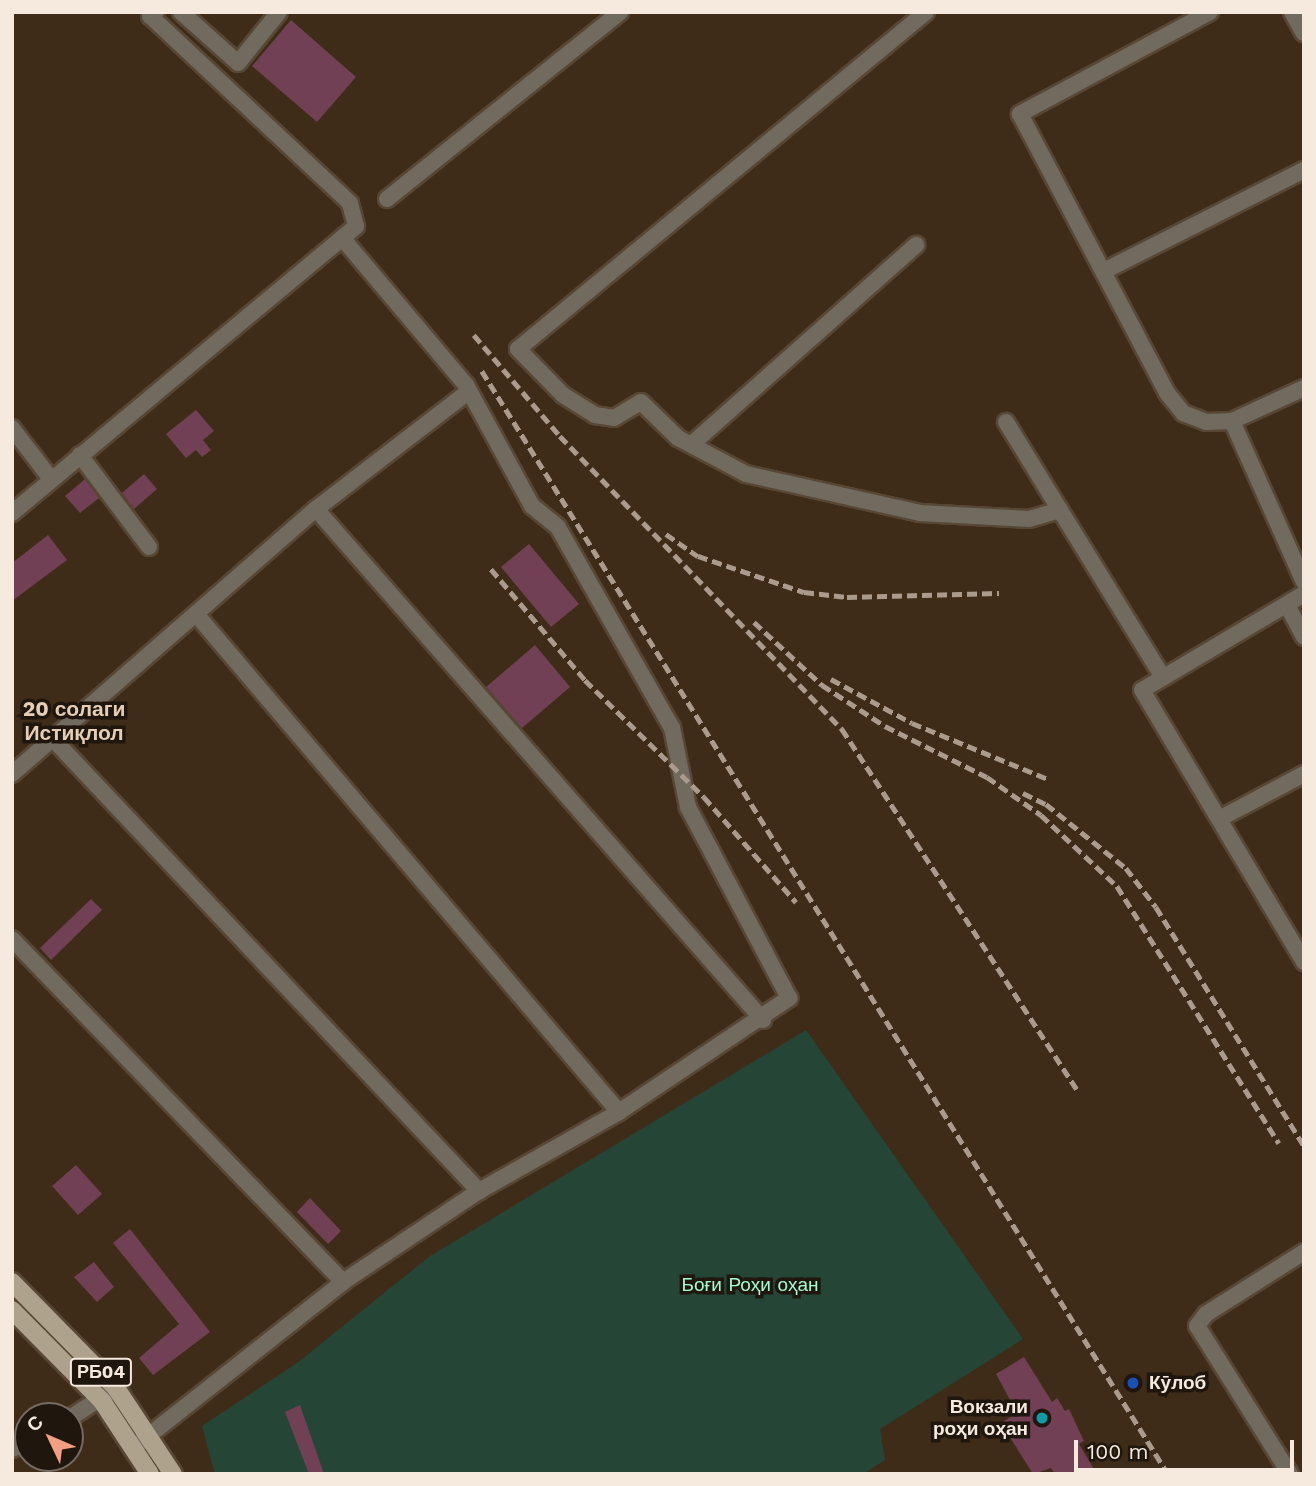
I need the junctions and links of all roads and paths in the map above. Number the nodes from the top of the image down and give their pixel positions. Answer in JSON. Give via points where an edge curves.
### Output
{"nodes":[{"id":1,"x":156,"y":12,"type":"edge"},
{"id":2,"x":181,"y":12,"type":"edge"},
{"id":3,"x":279,"y":12,"type":"edge"},
{"id":4,"x":620,"y":12,"type":"edge"},
{"id":5,"x":926,"y":12,"type":"edge"},
{"id":6,"x":1210,"y":12,"type":"edge"},
{"id":7,"x":1293,"y":12,"type":"edge"},
{"id":8,"x":1304,"y":32,"type":"edge"},
{"id":9,"x":1304,"y":170,"type":"edge"},
{"id":10,"x":387,"y":199,"type":"dead end"},
{"id":11,"x":343,"y":239,"type":"junction"},
{"id":12,"x":916,"y":245,"type":"dead end"},
{"id":13,"x":1104,"y":271,"type":"junction"},
{"id":14,"x":469,"y":391,"type":"junction"},
{"id":15,"x":1301,"y":394,"type":"edge"},
{"id":16,"x":1232,"y":421,"type":"junction"},
{"id":17,"x":1006,"y":422,"type":"dead end"},
{"id":18,"x":12,"y":428,"type":"edge"},
{"id":19,"x":691,"y":444,"type":"junction"},
{"id":20,"x":80,"y":455,"type":"junction"},
{"id":21,"x":51,"y":479,"type":"junction"},
{"id":22,"x":316,"y":509,"type":"junction"},
{"id":23,"x":1060,"y":510,"type":"junction"},
{"id":24,"x":12,"y":513,"type":"edge"},
{"id":25,"x":149,"y":547,"type":"dead end"},
{"id":26,"x":1304,"y":582,"type":"edge"},
{"id":27,"x":1304,"y":593,"type":"edge"},
{"id":28,"x":1287,"y":605,"type":"junction"},
{"id":29,"x":196,"y":614,"type":"junction"},
{"id":30,"x":1304,"y":637,"type":"edge"},
{"id":31,"x":1162,"y":676,"type":"junction"},
{"id":32,"x":52,"y":738,"type":"junction"},
{"id":33,"x":12,"y":774,"type":"edge"},
{"id":34,"x":1304,"y":774,"type":"edge"},
{"id":35,"x":1219,"y":820,"type":"junction"},
{"id":36,"x":12,"y":939,"type":"edge"},
{"id":37,"x":1301,"y":953,"type":"edge"},
{"id":38,"x":763,"y":1020,"type":"junction"},
{"id":39,"x":619,"y":1112,"type":"junction"},
{"id":40,"x":479,"y":1191,"type":"junction"},
{"id":41,"x":1304,"y":1252,"type":"edge"},
{"id":42,"x":12,"y":1282,"type":"edge"},
{"id":43,"x":343,"y":1282,"type":"junction"},
{"id":44,"x":12,"y":1310,"type":"edge"},
{"id":45,"x":116,"y":1388,"type":"junction"},
{"id":46,"x":102,"y":1401,"type":"junction"},
{"id":47,"x":84,"y":1411,"type":"edge"},
{"id":48,"x":150,"y":1435,"type":"junction"},
{"id":49,"x":133,"y":1448,"type":"junction"},
{"id":50,"x":150,"y":1474,"type":"edge"},
{"id":51,"x":173,"y":1474,"type":"edge"},
{"id":52,"x":1290,"y":1474,"type":"edge"}],
"edges":[{"from":1,"to":11,"type":"street","via":[[150,16],[350,203],[356,226]]},
{"from":2,"to":3,"type":"street","via":[[238,63]]},
{"from":4,"to":10,"type":"street"},
{"from":5,"to":19,"type":"street","via":[[518,349],[564,395],[595,415],[614,418],[640,402]]},
{"from":6,"to":13,"type":"street","via":[[1020,114]]},
{"from":7,"to":8,"type":"street"},
{"from":9,"to":13,"type":"street"},
{"from":11,"to":14,"type":"street"},
{"from":11,"to":20,"type":"street"},
{"from":12,"to":19,"type":"street"},
{"from":13,"to":16,"type":"street","via":[[1183,414],[1206,422]]},
{"from":14,"to":22,"type":"street"},
{"from":14,"to":38,"type":"street","via":[[532,506],[558,527],[672,728],[688,807],[789,998]]},
{"from":15,"to":16,"type":"street"},
{"from":16,"to":26,"type":"street"},
{"from":17,"to":23,"type":"street"},
{"from":18,"to":21,"type":"street"},
{"from":19,"to":23,"type":"street","via":[[746,474],[920,513],[1029,519]]},
{"from":20,"to":21,"type":"street"},
{"from":20,"to":25,"type":"street"},
{"from":21,"to":24,"type":"street"},
{"from":22,"to":29,"type":"street"},
{"from":22,"to":38,"type":"street"},
{"from":23,"to":31,"type":"street"},
{"from":27,"to":28,"type":"street"},
{"from":28,"to":30,"type":"street"},
{"from":28,"to":31,"type":"street"},
{"from":29,"to":32,"type":"street"},
{"from":29,"to":39,"type":"street"},
{"from":31,"to":35,"type":"street","via":[[1142,690]]},
{"from":32,"to":33,"type":"street"},
{"from":32,"to":40,"type":"street"},
{"from":34,"to":35,"type":"street"},
{"from":35,"to":37,"type":"street"},
{"from":36,"to":43,"type":"street"},
{"from":38,"to":39,"type":"street"},
{"from":39,"to":40,"type":"street"},
{"from":40,"to":43,"type":"street"},
{"from":41,"to":52,"type":"street","via":[[1206,1314],[1197,1326]]},
{"from":42,"to":45,"type":"main road","number":"РБ04"},
{"from":43,"to":48,"type":"street"},
{"from":44,"to":46,"type":"main road","number":"РБ04"},
{"from":45,"to":46,"type":"street"},
{"from":45,"to":48,"type":"main road","number":"РБ04"},
{"from":46,"to":47,"type":"street"},
{"from":46,"to":49,"type":"main road","number":"РБ04"},
{"from":48,"to":49,"type":"street"},
{"from":48,"to":51,"type":"main road","number":"РБ04"},
{"from":49,"to":50,"type":"main road","number":"РБ04"}]}
